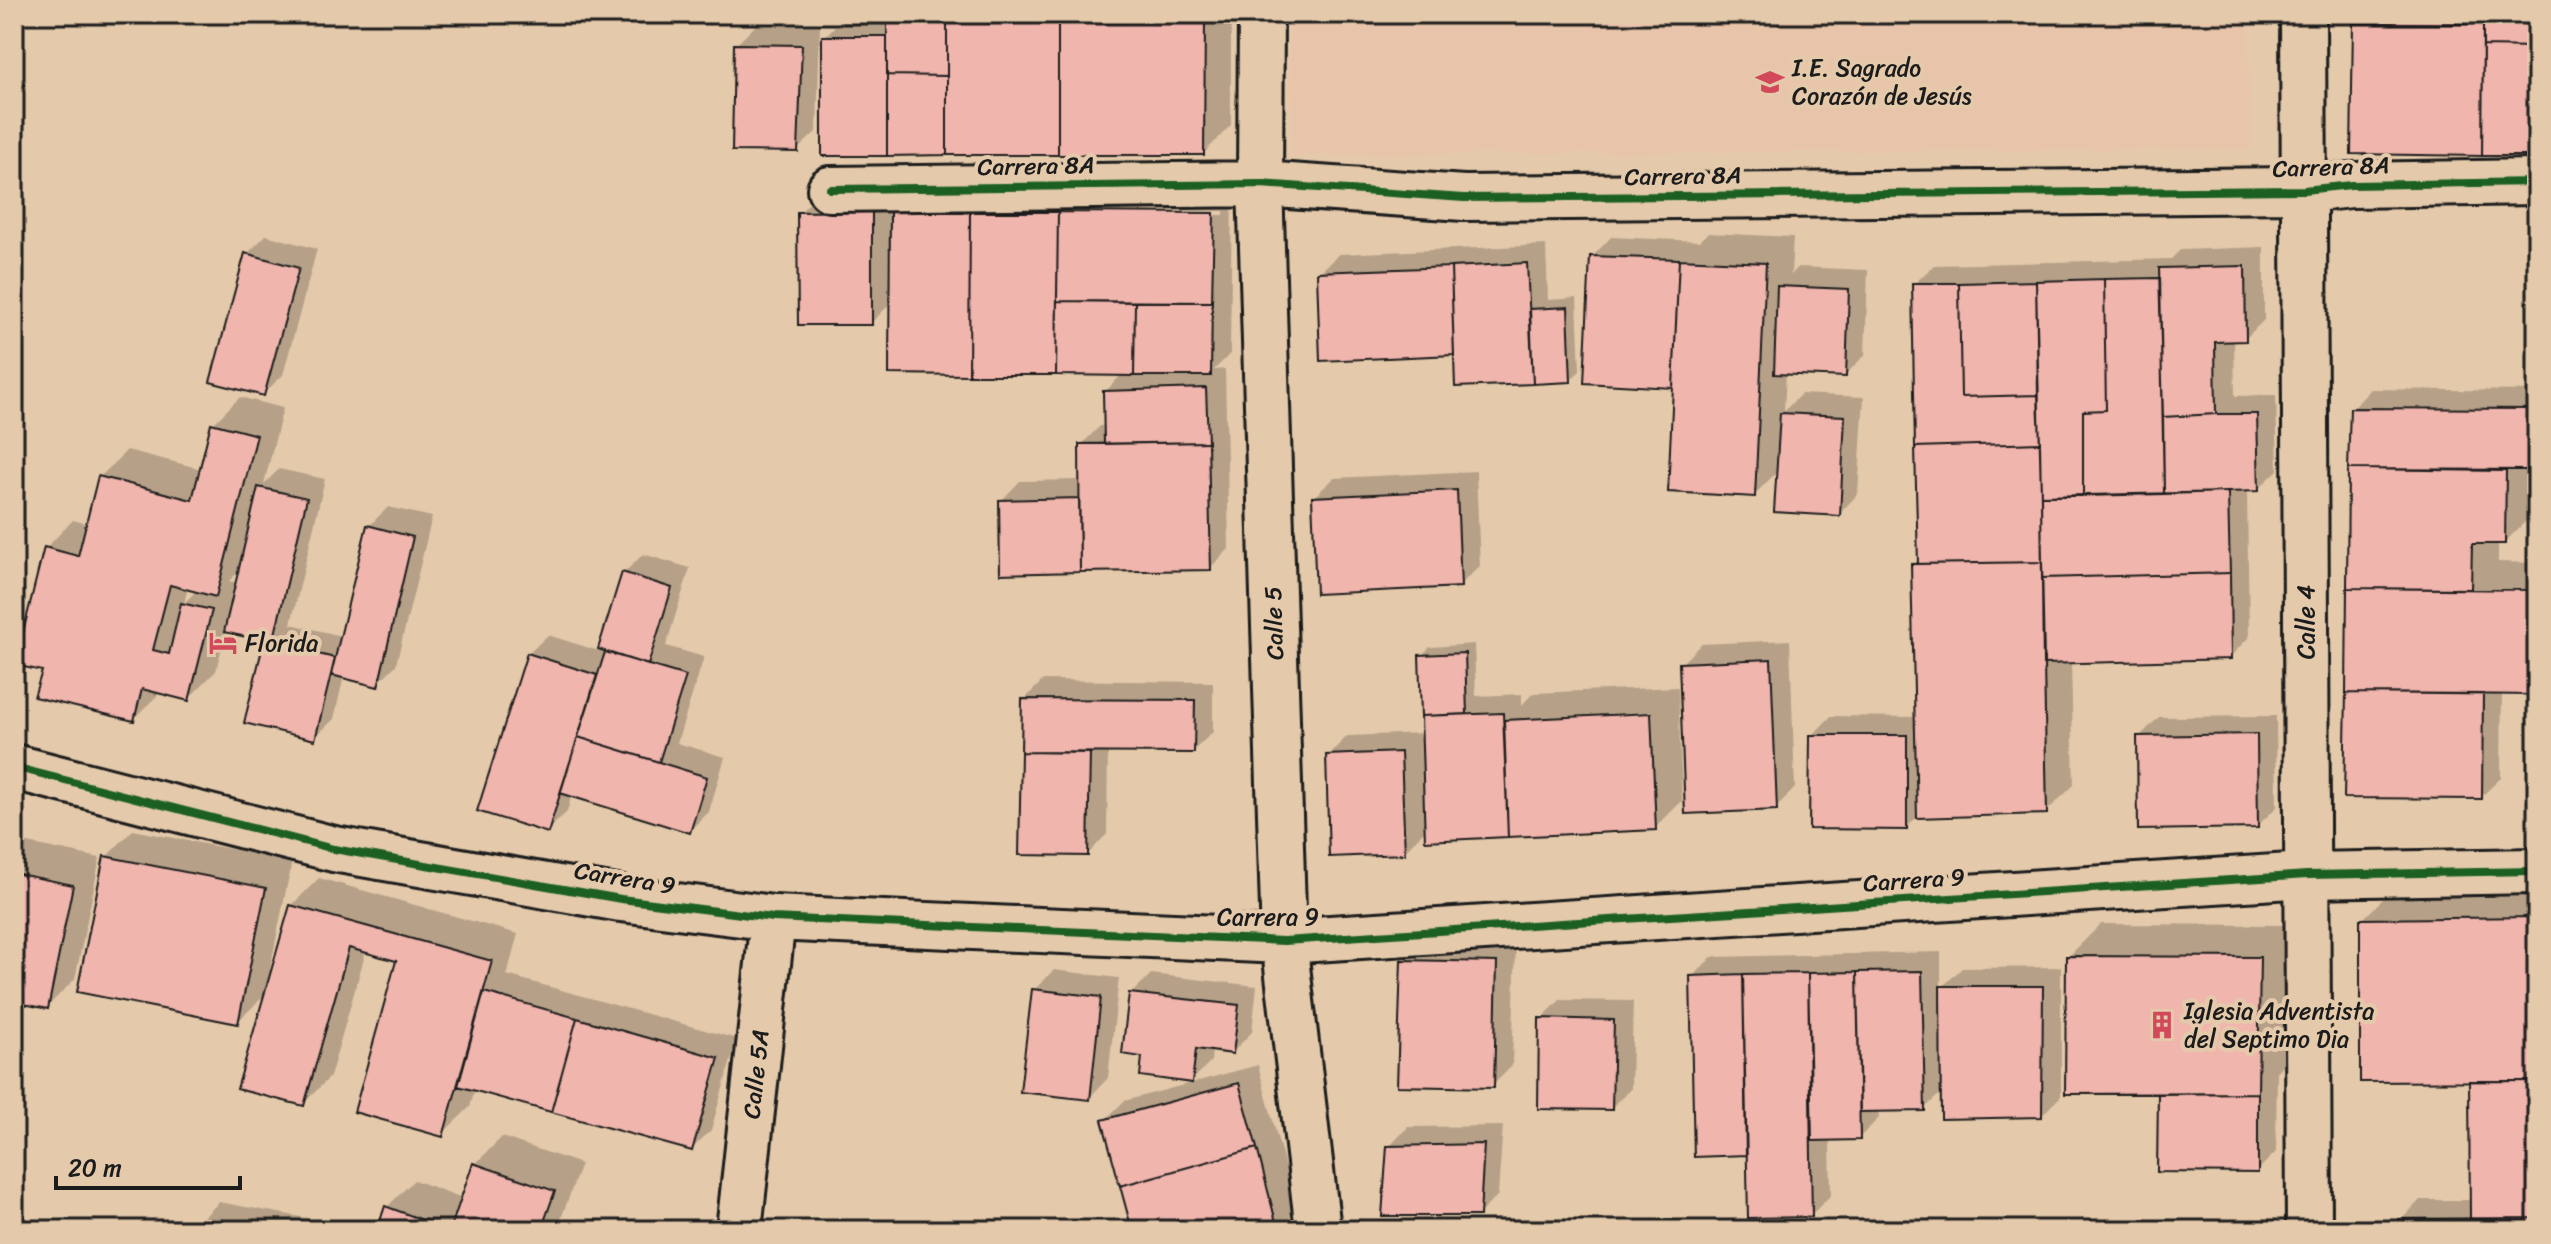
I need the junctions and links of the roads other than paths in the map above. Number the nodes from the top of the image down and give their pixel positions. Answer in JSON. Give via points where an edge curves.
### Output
{"nodes":[{"id":1,"x":1261,"y":14,"type":"edge"},
{"id":2,"x":2303,"y":14,"type":"edge"},
{"id":3,"x":2537,"y":182,"type":"edge"},
{"id":4,"x":1260,"y":184,"type":"junction"},
{"id":5,"x":830,"y":189,"type":"dead end"},
{"id":6,"x":2304,"y":190,"type":"junction"},
{"id":7,"x":14,"y":767,"type":"edge"},
{"id":8,"x":2537,"y":871,"type":"edge"},
{"id":9,"x":2307,"y":875,"type":"junction"},
{"id":10,"x":773,"y":918,"type":"junction"},
{"id":11,"x":1284,"y":941,"type":"junction"},
{"id":12,"x":739,"y":1230,"type":"edge"},
{"id":13,"x":1318,"y":1230,"type":"edge"},
{"id":14,"x":2309,"y":1230,"type":"edge"}],
"edges":[{"from":1,"to":4,"type":"street","name":"Calle 5"},
{"from":2,"to":6,"type":"street","name":"Calle 4"},
{"from":3,"to":6,"type":"street","name":"Carrera 8A"},
{"from":4,"to":5,"type":"street","name":"Carrera 8A"},
{"from":4,"to":6,"type":"street","name":"Carrera 8A","via":[[1464,198]]},
{"from":4,"to":11,"type":"street","name":"Calle 5"},
{"from":6,"to":9,"type":"street","name":"Calle 4"},
{"from":7,"to":10,"type":"street","name":"Carrera 9","via":[[334,849],[621,899]]},
{"from":8,"to":9,"type":"street","name":"Carrera 9"},
{"from":9,"to":11,"type":"street","name":"Carrera 9"},
{"from":9,"to":14,"type":"street","name":"Calle 4"},
{"from":10,"to":11,"type":"street","name":"Carrera 9"},
{"from":10,"to":12,"type":"street","name":"Calle 5A"},
{"from":11,"to":13,"type":"street","name":"Calle 5"}]}
